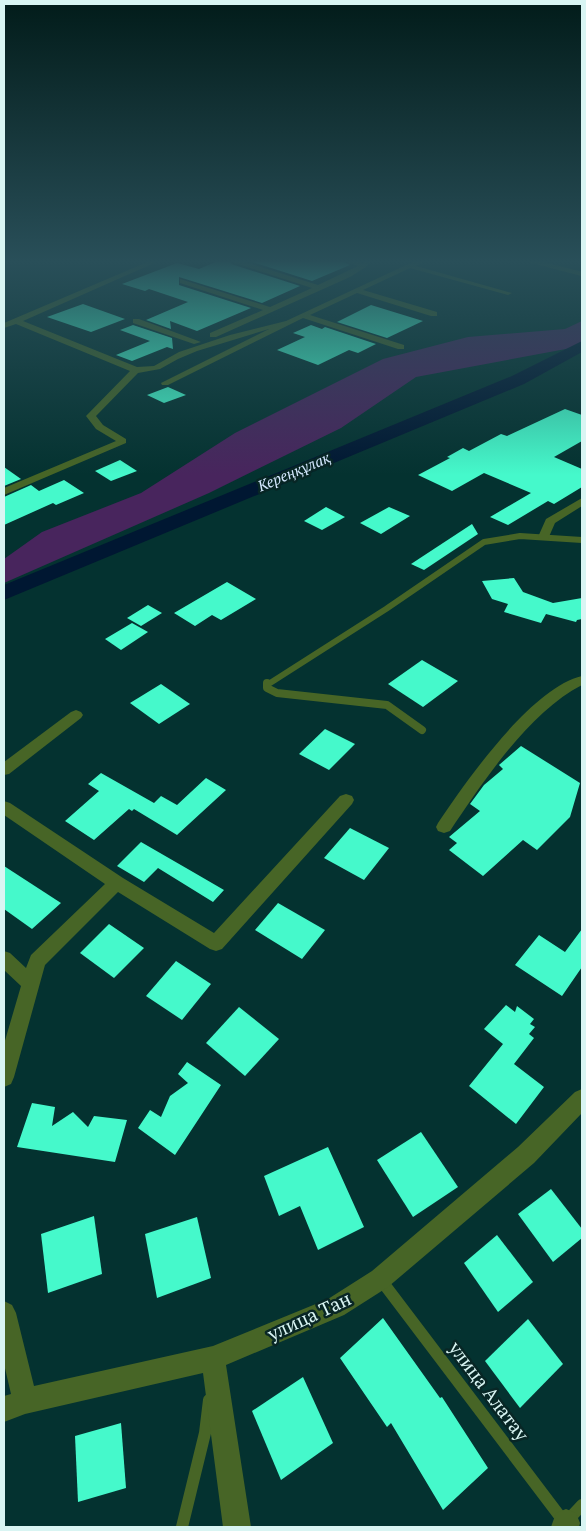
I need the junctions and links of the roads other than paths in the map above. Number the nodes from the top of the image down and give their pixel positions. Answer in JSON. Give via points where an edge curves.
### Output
{"nodes":[{"id":1,"x":42,"y":331,"type":"edge"},
{"id":2,"x":166,"y":331,"type":"edge"},
{"id":3,"x":220,"y":331,"type":"edge"},
{"id":4,"x":251,"y":331,"type":"edge"},
{"id":5,"x":268,"y":331,"type":"edge"},
{"id":6,"x":353,"y":331,"type":"edge"},
{"id":7,"x":197,"y":342,"type":"junction"},
{"id":8,"x":401,"y":347,"type":"dead end"},
{"id":9,"x":179,"y":354,"type":"junction"},
{"id":10,"x":136,"y":370,"type":"junction"},
{"id":11,"x":165,"y":383,"type":"dead end"},
{"id":12,"x":4,"y":492,"type":"edge"},
{"id":13,"x":582,"y":501,"type":"edge"},
{"id":14,"x":544,"y":537,"type":"junction"},
{"id":15,"x":582,"y":540,"type":"edge"},
{"id":16,"x":582,"y":680,"type":"edge"},
{"id":17,"x":76,"y":715,"type":"dead end"},
{"id":18,"x":422,"y":730,"type":"dead end"},
{"id":19,"x":4,"y":770,"type":"edge"},
{"id":20,"x":346,"y":800,"type":"dead end"},
{"id":21,"x":4,"y":808,"type":"edge"},
{"id":22,"x":444,"y":827,"type":"dead end"},
{"id":23,"x":117,"y":883,"type":"junction"},
{"id":24,"x":4,"y":959,"type":"edge"},
{"id":25,"x":30,"y":984,"type":"junction"},
{"id":26,"x":4,"y":1077,"type":"edge"},
{"id":27,"x":582,"y":1100,"type":"edge"},
{"id":28,"x":380,"y":1279,"type":"junction"},
{"id":29,"x":4,"y":1313,"type":"edge"},
{"id":30,"x":213,"y":1358,"type":"junction"},
{"id":31,"x":14,"y":1405,"type":"edge"},
{"id":32,"x":570,"y":1521,"type":"edge"},
{"id":33,"x":182,"y":1527,"type":"edge"},
{"id":34,"x":237,"y":1527,"type":"edge"}],
"edges":[{"from":1,"to":10,"type":"street"},
{"from":2,"to":7,"type":"street"},
{"from":3,"to":7,"type":"street"},
{"from":4,"to":9,"type":"street"},
{"from":5,"to":11,"type":"street"},
{"from":6,"to":8,"type":"street"},
{"from":7,"to":9,"type":"street"},
{"from":9,"to":10,"type":"street","via":[[151,371]]},
{"from":10,"to":12,"type":"street","via":[[91,416],[99,426],[123,441]]},
{"from":13,"to":14,"type":"street","via":[[550,521]]},
{"from":14,"to":15,"type":"lane"},
{"from":14,"to":18,"type":"lane","via":[[497,538],[484,542],[386,609],[268,683],[267,688],[277,693],[387,705]]},
{"from":16,"to":22,"type":"street","via":[[561,692],[506,744]]},
{"from":17,"to":19,"type":"street"},
{"from":20,"to":23,"type":"street","via":[[216,943]]},
{"from":21,"to":23,"type":"street"},
{"from":23,"to":25,"type":"street","via":[[37,961]]},
{"from":24,"to":25,"type":"street"},
{"from":25,"to":26,"type":"street"},
{"from":27,"to":28,"type":"street","name":"улица Тан","via":[[526,1155]]},
{"from":28,"to":30,"type":"street","name":"улица Тан","via":[[336,1307]]},
{"from":28,"to":32,"type":"lane","name":"улица Алатау"},
{"from":29,"to":31,"type":"street"},
{"from":30,"to":31,"type":"street","name":"улица Тан"},
{"from":30,"to":33,"type":"lane","via":[[205,1433]]},
{"from":30,"to":34,"type":"street"}]}
